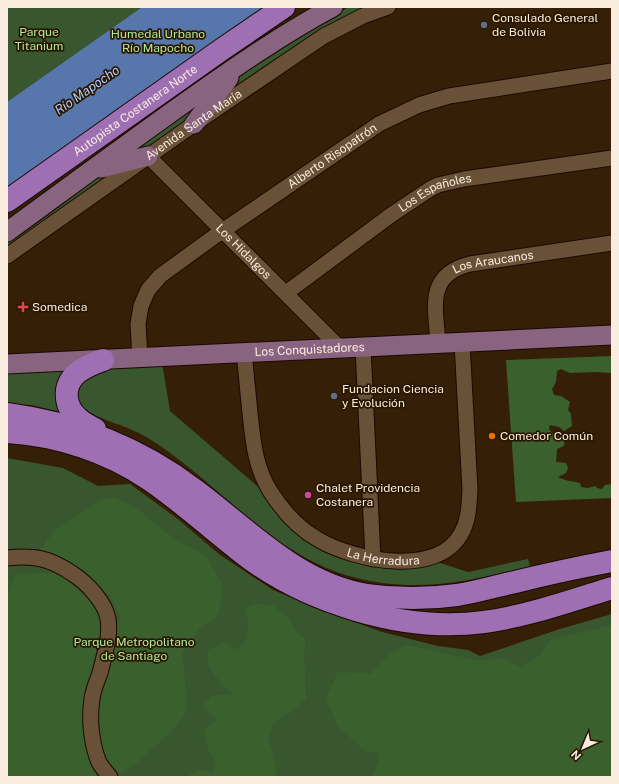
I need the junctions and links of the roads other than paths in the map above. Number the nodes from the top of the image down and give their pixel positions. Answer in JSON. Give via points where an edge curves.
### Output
{"nodes":[{"id":1,"x":284,"y":7,"type":"edge"},
{"id":2,"x":334,"y":7,"type":"edge"},
{"id":3,"x":388,"y":7,"type":"edge"},
{"id":4,"x":238,"y":65,"type":"junction"},
{"id":5,"x":612,"y":71,"type":"edge"},
{"id":6,"x":194,"y":124,"type":"junction"},
{"id":7,"x":148,"y":156,"type":"junction"},
{"id":8,"x":612,"y":158,"type":"edge"},
{"id":9,"x":86,"y":173,"type":"junction"},
{"id":10,"x":7,"y":201,"type":"edge"},
{"id":11,"x":224,"y":230,"type":"junction"},
{"id":12,"x":7,"y":232,"type":"edge"},
{"id":13,"x":612,"y":243,"type":"edge"},
{"id":14,"x":7,"y":256,"type":"edge"},
{"id":15,"x":286,"y":293,"type":"junction"},
{"id":16,"x":612,"y":335,"type":"edge"},
{"id":17,"x":462,"y":342,"type":"junction"},
{"id":18,"x":438,"y":343,"type":"junction"},
{"id":19,"x":339,"y":347,"type":"junction"},
{"id":20,"x":363,"y":347,"type":"junction"},
{"id":21,"x":244,"y":352,"type":"junction"},
{"id":22,"x":140,"y":358,"type":"junction"},
{"id":23,"x":102,"y":360,"type":"junction"},
{"id":24,"x":7,"y":364,"type":"edge"},
{"id":25,"x":7,"y":414,"type":"edge"},
{"id":26,"x":7,"y":432,"type":"edge"},
{"id":27,"x":138,"y":454,"type":"junction"},
{"id":28,"x":7,"y":558,"type":"edge"},
{"id":29,"x":373,"y":559,"type":"junction"},
{"id":30,"x":612,"y":561,"type":"edge"},
{"id":31,"x":612,"y":588,"type":"edge"},
{"id":32,"x":110,"y":777,"type":"edge"}],
"edges":[{"from":1,"to":10,"type":"highway","name":"Autopista Costanera Norte"},
{"from":2,"to":4,"type":"main road","name":"Avenida Santa María"},
{"from":3,"to":6,"type":"street","name":"Avenida Santa María","via":[[324,36]]},
{"from":4,"to":6,"type":"main road"},
{"from":4,"to":9,"type":"main road","name":"Avenida Santa María"},
{"from":5,"to":11,"type":"street","name":"Alberto Risopatrón","via":[[462,93],[431,100],[364,133]]},
{"from":6,"to":7,"type":"street","name":"Avenida Santa María"},
{"from":7,"to":9,"type":"main road"},
{"from":7,"to":11,"type":"street","name":"Los Hidalgos"},
{"from":7,"to":14,"type":"street","name":"Avenida Santa María"},
{"from":8,"to":15,"type":"street","name":"Los Españoles","via":[[438,185],[391,215]]},
{"from":9,"to":12,"type":"main road","name":"Avenida Santa María"},
{"from":11,"to":15,"type":"street","name":"Los Hidalgos"},
{"from":11,"to":22,"type":"street","name":"Alberto Risopatrón","via":[[160,276],[148,290],[139,315]]},
{"from":13,"to":18,"type":"street","name":"Los Araucanos","via":[[457,268],[442,281],[436,294]]},
{"from":15,"to":19,"type":"street","name":"Los Hidalgos"},
{"from":16,"to":17,"type":"main road","name":"Los Conquistadores"},
{"from":17,"to":18,"type":"main road","name":"Los Conquistadores"},
{"from":17,"to":29,"type":"street","name":"La Herradura","via":[[470,490],[466,522],[452,545],[438,554],[416,561]]},
{"from":18,"to":20,"type":"main road","name":"Los Conquistadores"},
{"from":19,"to":20,"type":"main road","name":"Los Conquistadores"},
{"from":19,"to":21,"type":"main road","name":"Los Conquistadores"},
{"from":20,"to":29,"type":"street"},
{"from":21,"to":22,"type":"main road","name":"Los Conquistadores"},
{"from":21,"to":29,"type":"street","name":"La Herradura","via":[[253,449],[269,490],[285,511],[318,540]]},
{"from":22,"to":23,"type":"main road","name":"Los Conquistadores"},
{"from":23,"to":24,"type":"main road","name":"Los Conquistadores"},
{"from":23,"to":27,"type":"highway","via":[[86,367],[73,377],[66,392],[68,405],[81,422]]},
{"from":25,"to":27,"type":"highway","via":[[62,424],[106,439]]},
{"from":26,"to":31,"type":"highway","via":[[54,438],[89,449],[136,471],[275,576],[342,606],[424,622],[458,624],[528,614]]},
{"from":27,"to":30,"type":"highway","via":[[195,490],[262,544],[294,566],[348,590],[403,598],[456,595]]},
{"from":28,"to":32,"type":"street","via":[[42,558],[62,566],[95,594],[104,609],[108,618],[107,639],[92,699],[91,729],[98,761]]}]}
